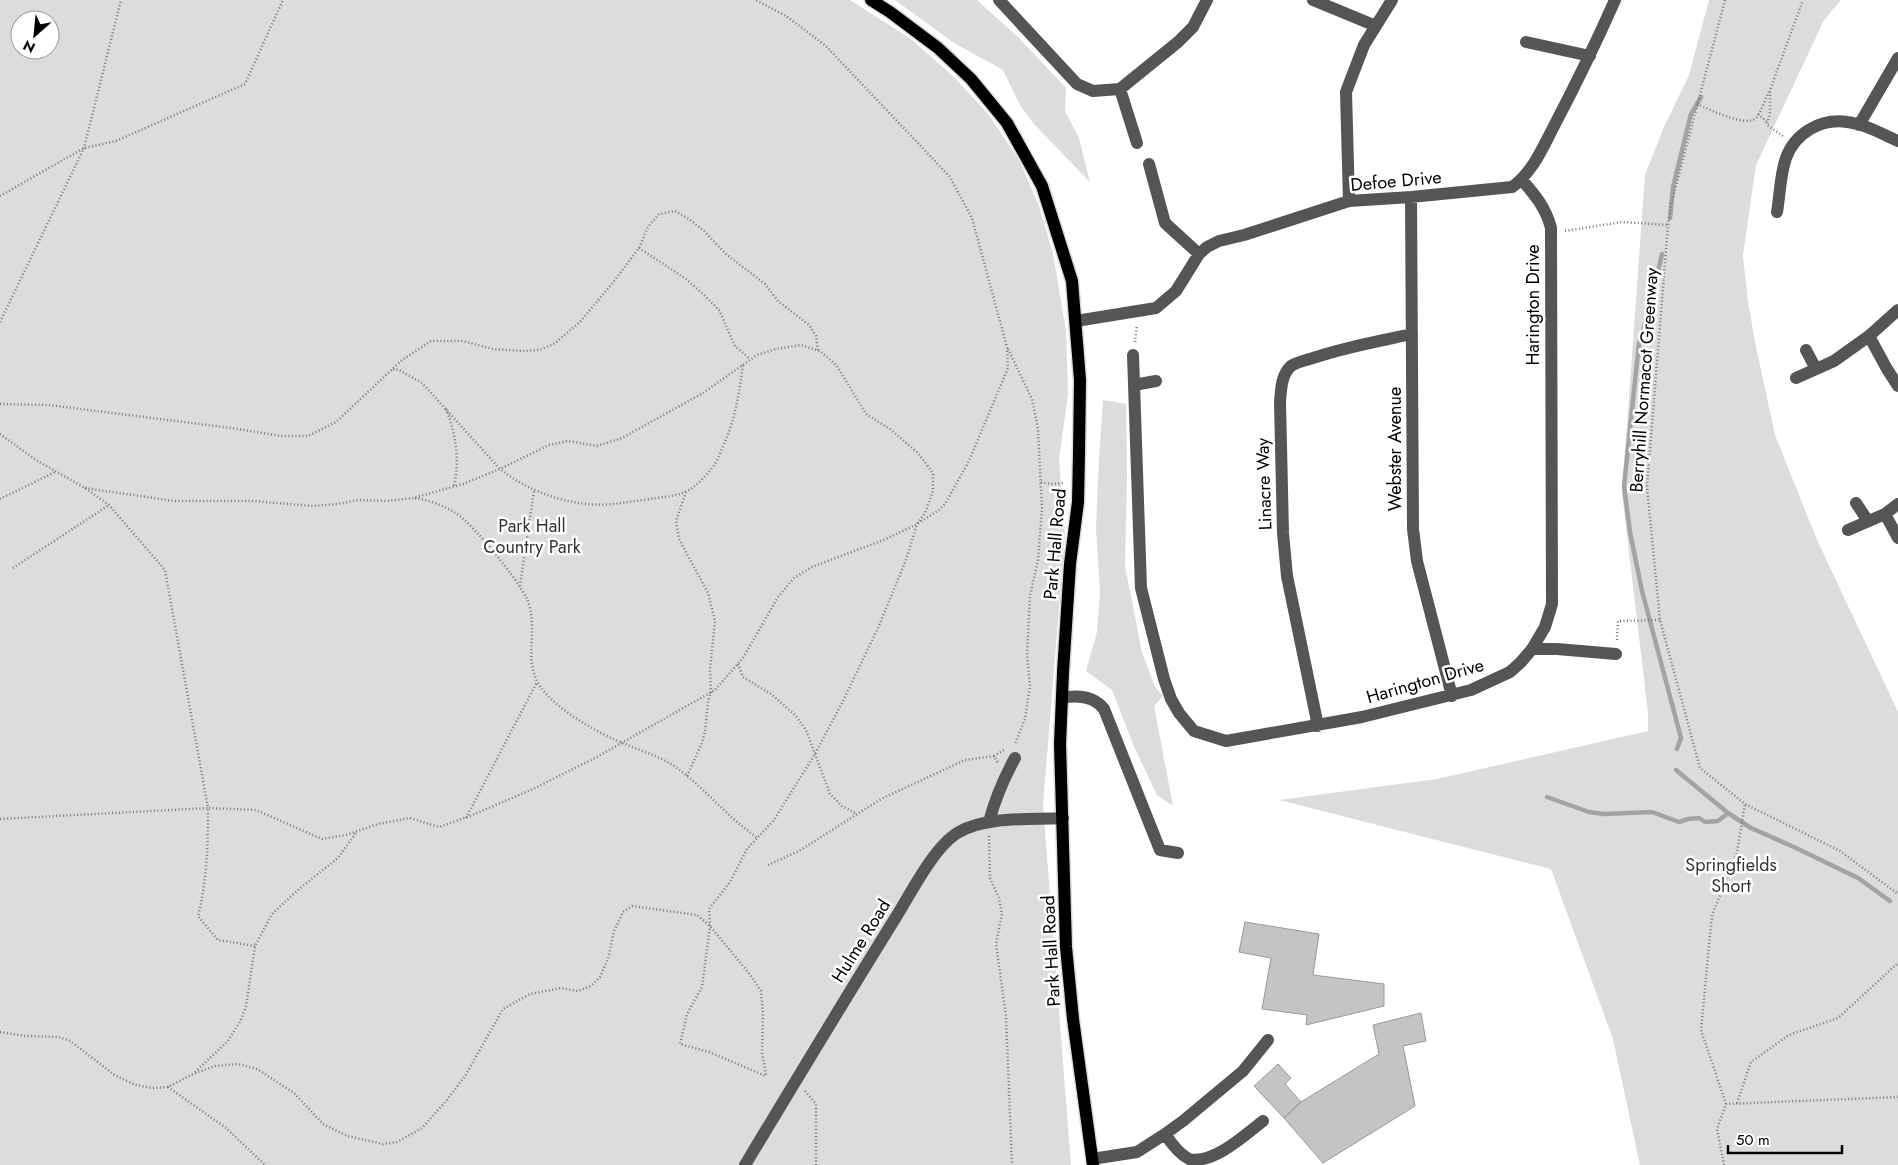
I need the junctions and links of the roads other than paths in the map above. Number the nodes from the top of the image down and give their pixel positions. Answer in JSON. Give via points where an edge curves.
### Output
{"nodes":[{"id":1,"x":871,"y":0,"type":"edge"},
{"id":2,"x":999,"y":0,"type":"edge"},
{"id":3,"x":1207,"y":0,"type":"edge"},
{"id":4,"x":1313,"y":0,"type":"edge"},
{"id":5,"x":1392,"y":0,"type":"edge"},
{"id":6,"x":1615,"y":0,"type":"edge"},
{"id":7,"x":1376,"y":26,"type":"junction"},
{"id":8,"x":1526,"y":42,"type":"dead end"},
{"id":9,"x":1590,"y":56,"type":"junction"},
{"id":10,"x":1898,"y":58,"type":"edge"},
{"id":11,"x":1120,"y":89,"type":"junction"},
{"id":12,"x":1859,"y":125,"type":"junction"},
{"id":13,"x":1898,"y":141,"type":"edge"},
{"id":14,"x":1137,"y":143,"type":"dead end"},
{"id":15,"x":1149,"y":164,"type":"dead end"},
{"id":16,"x":1522,"y":180,"type":"junction"},
{"id":17,"x":1411,"y":197,"type":"junction"},
{"id":18,"x":1349,"y":201,"type":"junction"},
{"id":19,"x":1777,"y":212,"type":"dead end"},
{"id":20,"x":1199,"y":254,"type":"junction"},
{"id":21,"x":1898,"y":310,"type":"edge"},
{"id":22,"x":1076,"y":321,"type":"junction"},
{"id":23,"x":1412,"y":334,"type":"junction"},
{"id":24,"x":1869,"y":336,"type":"junction"},
{"id":25,"x":1806,"y":350,"type":"dead end"},
{"id":26,"x":1132,"y":354,"type":"road end"},
{"id":27,"x":1816,"y":369,"type":"junction"},
{"id":28,"x":1796,"y":378,"type":"dead end"},
{"id":29,"x":1156,"y":381,"type":"dead end"},
{"id":30,"x":1134,"y":385,"type":"junction"},
{"id":31,"x":1898,"y":386,"type":"edge"},
{"id":32,"x":1856,"y":503,"type":"dead end"},
{"id":33,"x":1898,"y":504,"type":"edge"},
{"id":34,"x":1885,"y":514,"type":"junction"},
{"id":35,"x":1868,"y":521,"type":"junction"},
{"id":36,"x":1848,"y":530,"type":"dead end"},
{"id":37,"x":1898,"y":538,"type":"edge"},
{"id":38,"x":1532,"y":649,"type":"junction"},
{"id":39,"x":1616,"y":654,"type":"road end"},
{"id":40,"x":1452,"y":696,"type":"junction"},
{"id":41,"x":1062,"y":698,"type":"junction"},
{"id":42,"x":1318,"y":726,"type":"junction"},
{"id":43,"x":1015,"y":758,"type":"dead end"},
{"id":44,"x":1063,"y":818,"type":"junction"},
{"id":45,"x":989,"y":822,"type":"junction"},
{"id":46,"x":1178,"y":854,"type":"dead end"},
{"id":47,"x":1268,"y":1040,"type":"dead end"},
{"id":48,"x":1263,"y":1121,"type":"dead end"},
{"id":49,"x":1165,"y":1134,"type":"junction"},
{"id":50,"x":1092,"y":1162,"type":"edge"},
{"id":51,"x":745,"y":1165,"type":"edge"}],
"edges":[{"from":1,"to":22,"type":"main road","name":"Park Hall Road","via":[[938,48],[970,79],[1007,123],[1045,194],[1072,281]]},
{"from":2,"to":11,"type":"street","via":[[1077,84],[1093,91]]},
{"from":3,"to":11,"type":"street","via":[[1193,27]]},
{"from":4,"to":7,"type":"street"},
{"from":5,"to":7,"type":"street"},
{"from":6,"to":9,"type":"street"},
{"from":7,"to":18,"type":"street","via":[[1364,45],[1346,92]]},
{"from":8,"to":9,"type":"street"},
{"from":9,"to":16,"type":"street"},
{"from":10,"to":12,"type":"street"},
{"from":11,"to":14,"type":"street"},
{"from":12,"to":13,"type":"street"},
{"from":12,"to":19,"type":"street","via":[[1825,123],[1808,130],[1794,143],[1786,160]]},
{"from":15,"to":20,"type":"street","via":[[1165,223]]},
{"from":16,"to":17,"type":"street","name":"Defoe Drive","via":[[1512,187],[1498,190]]},
{"from":16,"to":38,"type":"street","name":"Harington Drive","via":[[1548,215],[1551,233],[1553,596],[1545,627]]},
{"from":17,"to":18,"type":"street","name":"Defoe Drive"},
{"from":17,"to":23,"type":"street","name":"Webster Avenue"},
{"from":18,"to":20,"type":"street","name":"Defoe Drive","via":[[1219,241]]},
{"from":20,"to":22,"type":"street","name":"Defoe Drive","via":[[1176,291],[1156,308]]},
{"from":21,"to":24,"type":"street"},
{"from":22,"to":41,"type":"main road","name":"Park Hall Road","via":[[1080,380],[1078,481]]},
{"from":23,"to":40,"type":"street","name":"Webster Avenue","via":[[1412,529],[1417,561]]},
{"from":23,"to":42,"type":"street","name":"Linacre Way","via":[[1298,362],[1290,367],[1282,382],[1283,533],[1287,576]]},
{"from":24,"to":27,"type":"street","via":[[1834,361]]},
{"from":24,"to":31,"type":"street"},
{"from":25,"to":27,"type":"street"},
{"from":26,"to":30,"type":"street","name":"Harington Drive"},
{"from":27,"to":28,"type":"street"},
{"from":29,"to":30,"type":"street"},
{"from":30,"to":42,"type":"street","name":"Harington Drive","via":[[1141,588],[1164,679],[1179,713],[1194,731],[1226,741]]},
{"from":32,"to":35,"type":"street"},
{"from":33,"to":34,"type":"street"},
{"from":34,"to":35,"type":"street"},
{"from":34,"to":37,"type":"street"},
{"from":35,"to":36,"type":"street"},
{"from":38,"to":39,"type":"street"},
{"from":38,"to":40,"type":"street","name":"Harington Drive","via":[[1510,672]]},
{"from":40,"to":42,"type":"street","name":"Harington Drive"},
{"from":41,"to":44,"type":"main road","name":"Park Hall Road"},
{"from":41,"to":46,"type":"street","via":[[1086,698],[1104,708],[1160,850]]},
{"from":43,"to":45,"type":"street","via":[[1004,777]]},
{"from":44,"to":45,"type":"street","name":"Hulme Road"},
{"from":44,"to":50,"type":"main road","name":"Park Hall Road","via":[[1066,947]]},
{"from":45,"to":51,"type":"street","name":"Hulme Road","via":[[957,832],[935,854]]},
{"from":47,"to":49,"type":"street","via":[[1243,1071]]},
{"from":48,"to":49,"type":"street","via":[[1214,1158],[1200,1161],[1188,1158]]},
{"from":49,"to":50,"type":"street","via":[[1137,1152]]}]}
